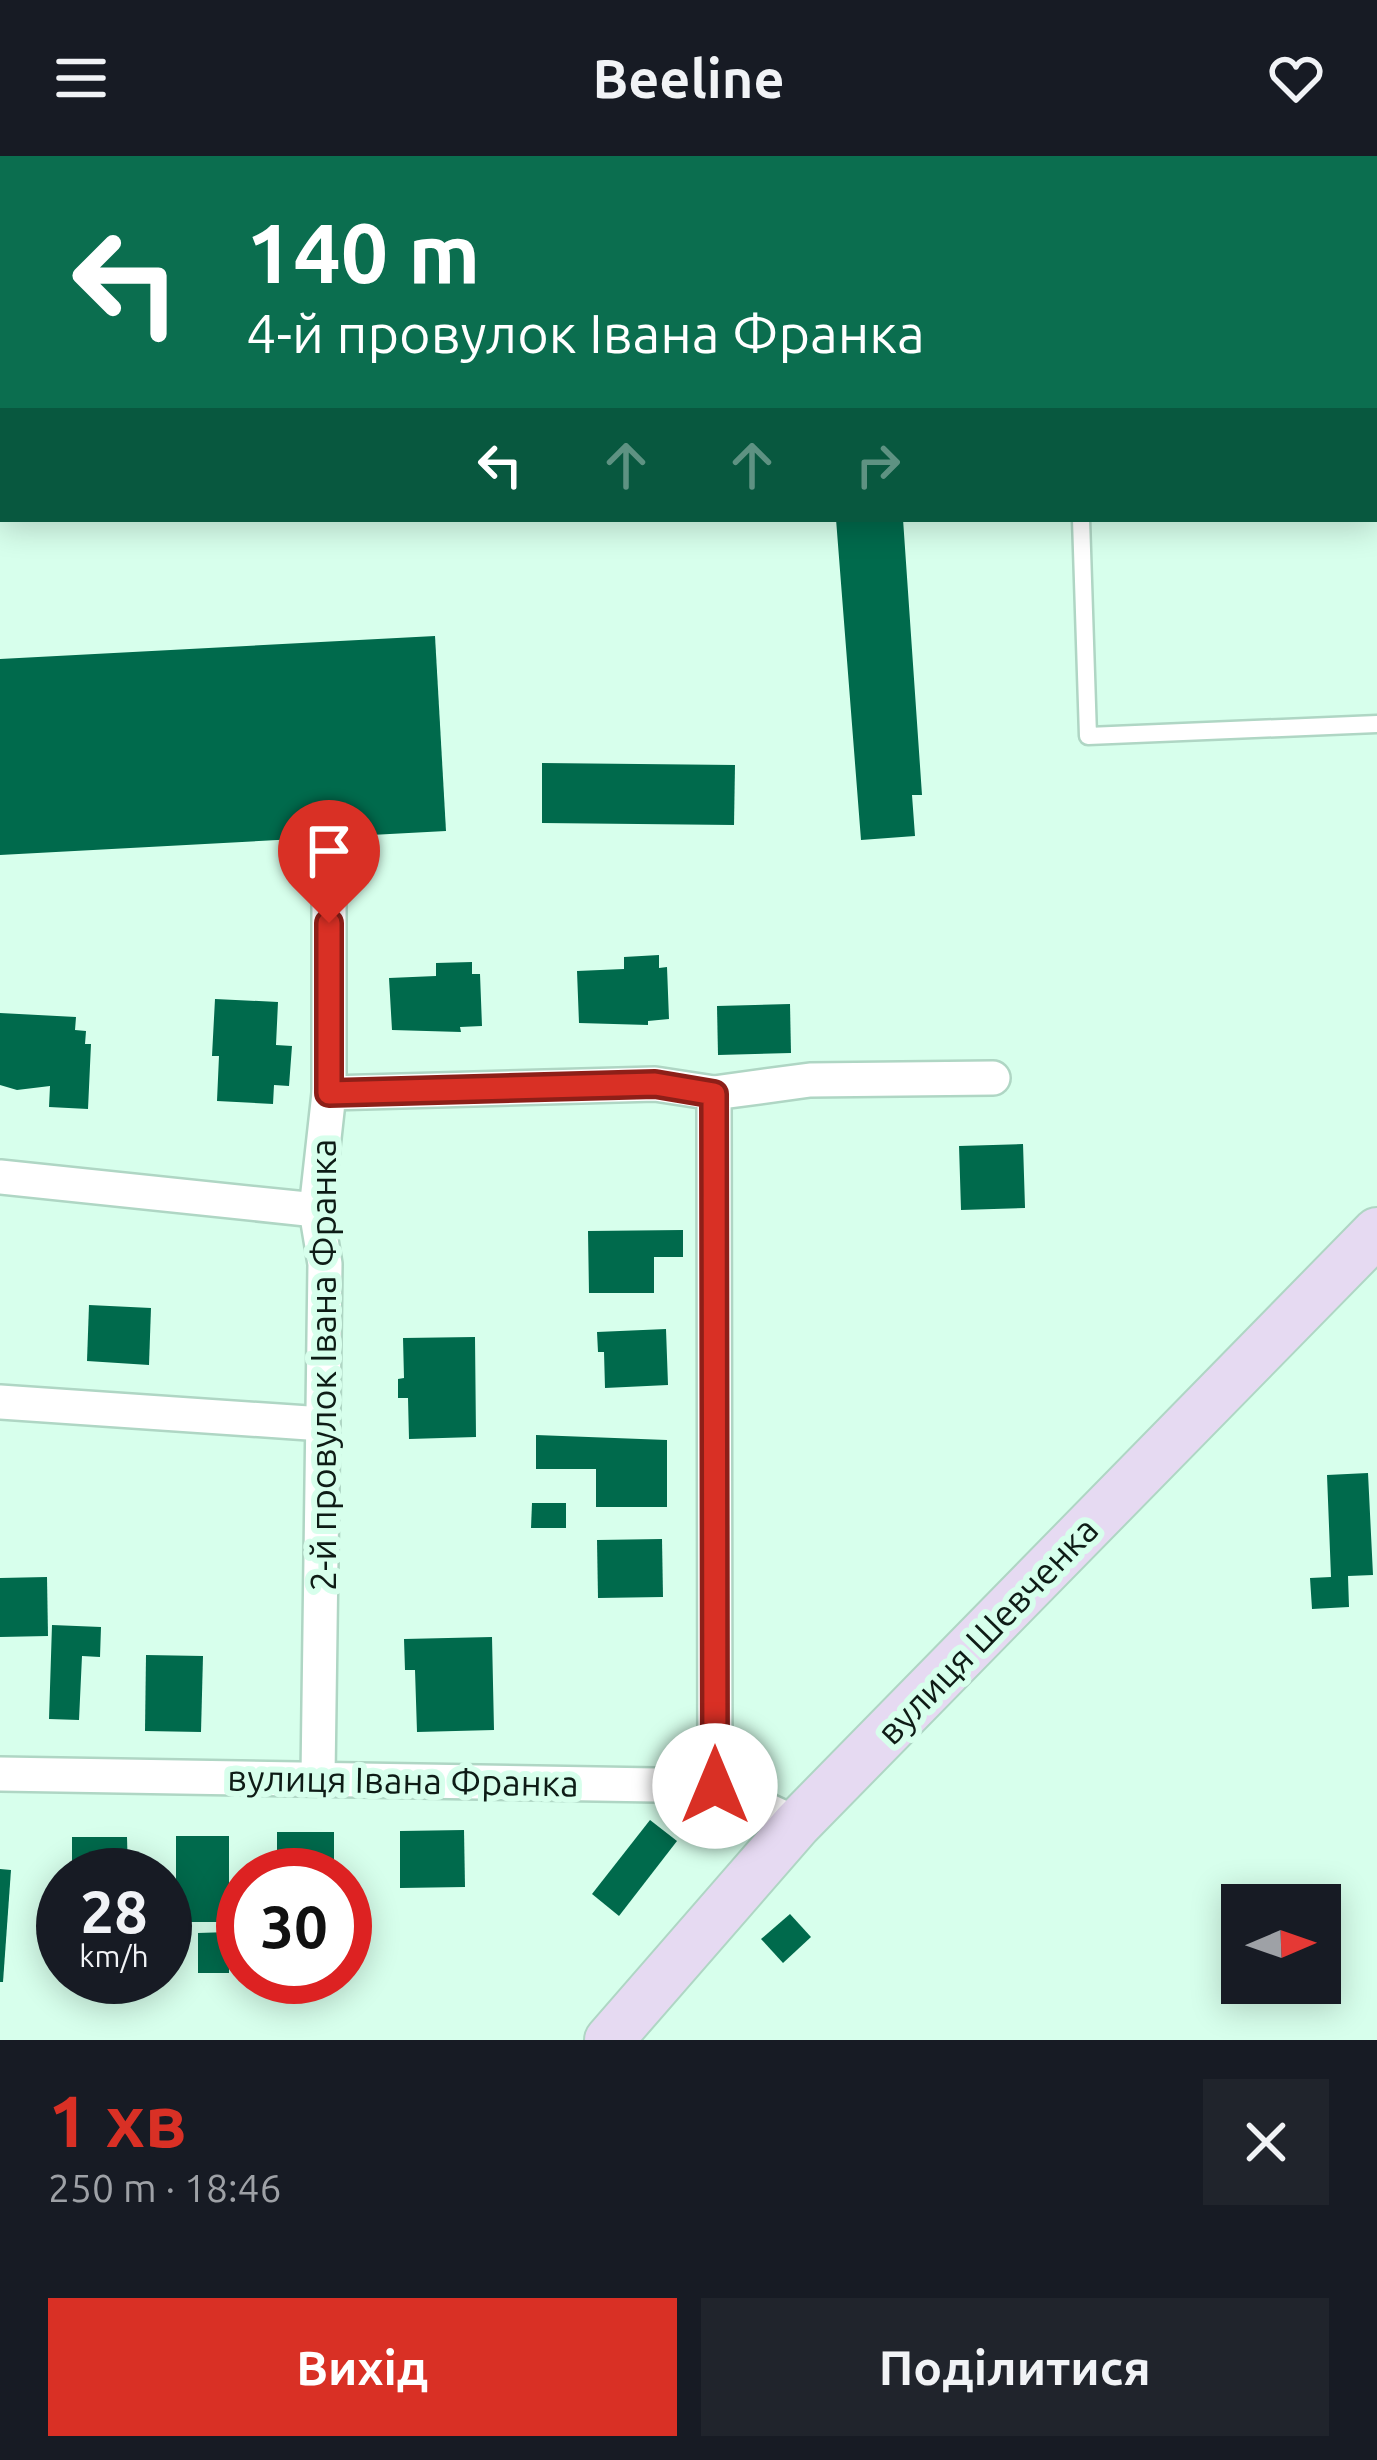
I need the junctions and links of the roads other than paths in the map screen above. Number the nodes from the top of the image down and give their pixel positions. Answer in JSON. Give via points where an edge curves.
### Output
{"nodes":[{"id":1,"x":1081,"y":522,"type":"edge"},
{"id":2,"x":1377,"y":724,"type":"edge"},
{"id":3,"x":329,"y":881,"type":"dead end"},
{"id":4,"x":993,"y":1078,"type":"dead end"},
{"id":5,"x":329,"y":1093,"type":"junction"},
{"id":6,"x":714,"y":1094,"type":"junction"},
{"id":7,"x":0,"y":1177,"type":"edge"},
{"id":8,"x":316,"y":1210,"type":"junction"},
{"id":9,"x":1377,"y":1232,"type":"edge"},
{"id":10,"x":0,"y":1402,"type":"edge"},
{"id":11,"x":323,"y":1424,"type":"junction"},
{"id":12,"x":0,"y":1774,"type":"edge"},
{"id":13,"x":319,"y":1777,"type":"junction"},
{"id":14,"x":715,"y":1786,"type":"junction"},
{"id":15,"x":797,"y":1824,"type":"junction"},
{"id":16,"x":609,"y":2040,"type":"edge"}],
"edges":[{"from":1,"to":2,"type":"lane","via":[[1088,736]]},
{"from":3,"to":5,"type":"street","name":"2-й провулок Івана Франка"},
{"from":4,"to":6,"type":"street","via":[[810,1080]]},
{"from":5,"to":6,"type":"street","via":[[655,1084]]},
{"from":5,"to":8,"type":"street","name":"2-й провулок Івана Франка"},
{"from":6,"to":14,"type":"street"},
{"from":7,"to":8,"type":"street"},
{"from":8,"to":11,"type":"street","name":"2-й провулок Івана Франка","via":[[325,1264]]},
{"from":9,"to":15,"type":"main road","name":"вулиця Шевченка"},
{"from":10,"to":11,"type":"street"},
{"from":11,"to":13,"type":"street","name":"2-й провулок Івана Франка"},
{"from":12,"to":13,"type":"street","name":"вулиця Івана Франка"},
{"from":13,"to":14,"type":"street","name":"вулиця Івана Франка"},
{"from":14,"to":15,"type":"street","name":"вулиця Івана Франка"},
{"from":15,"to":16,"type":"main road","name":"вулиця Шевченка"}]}
